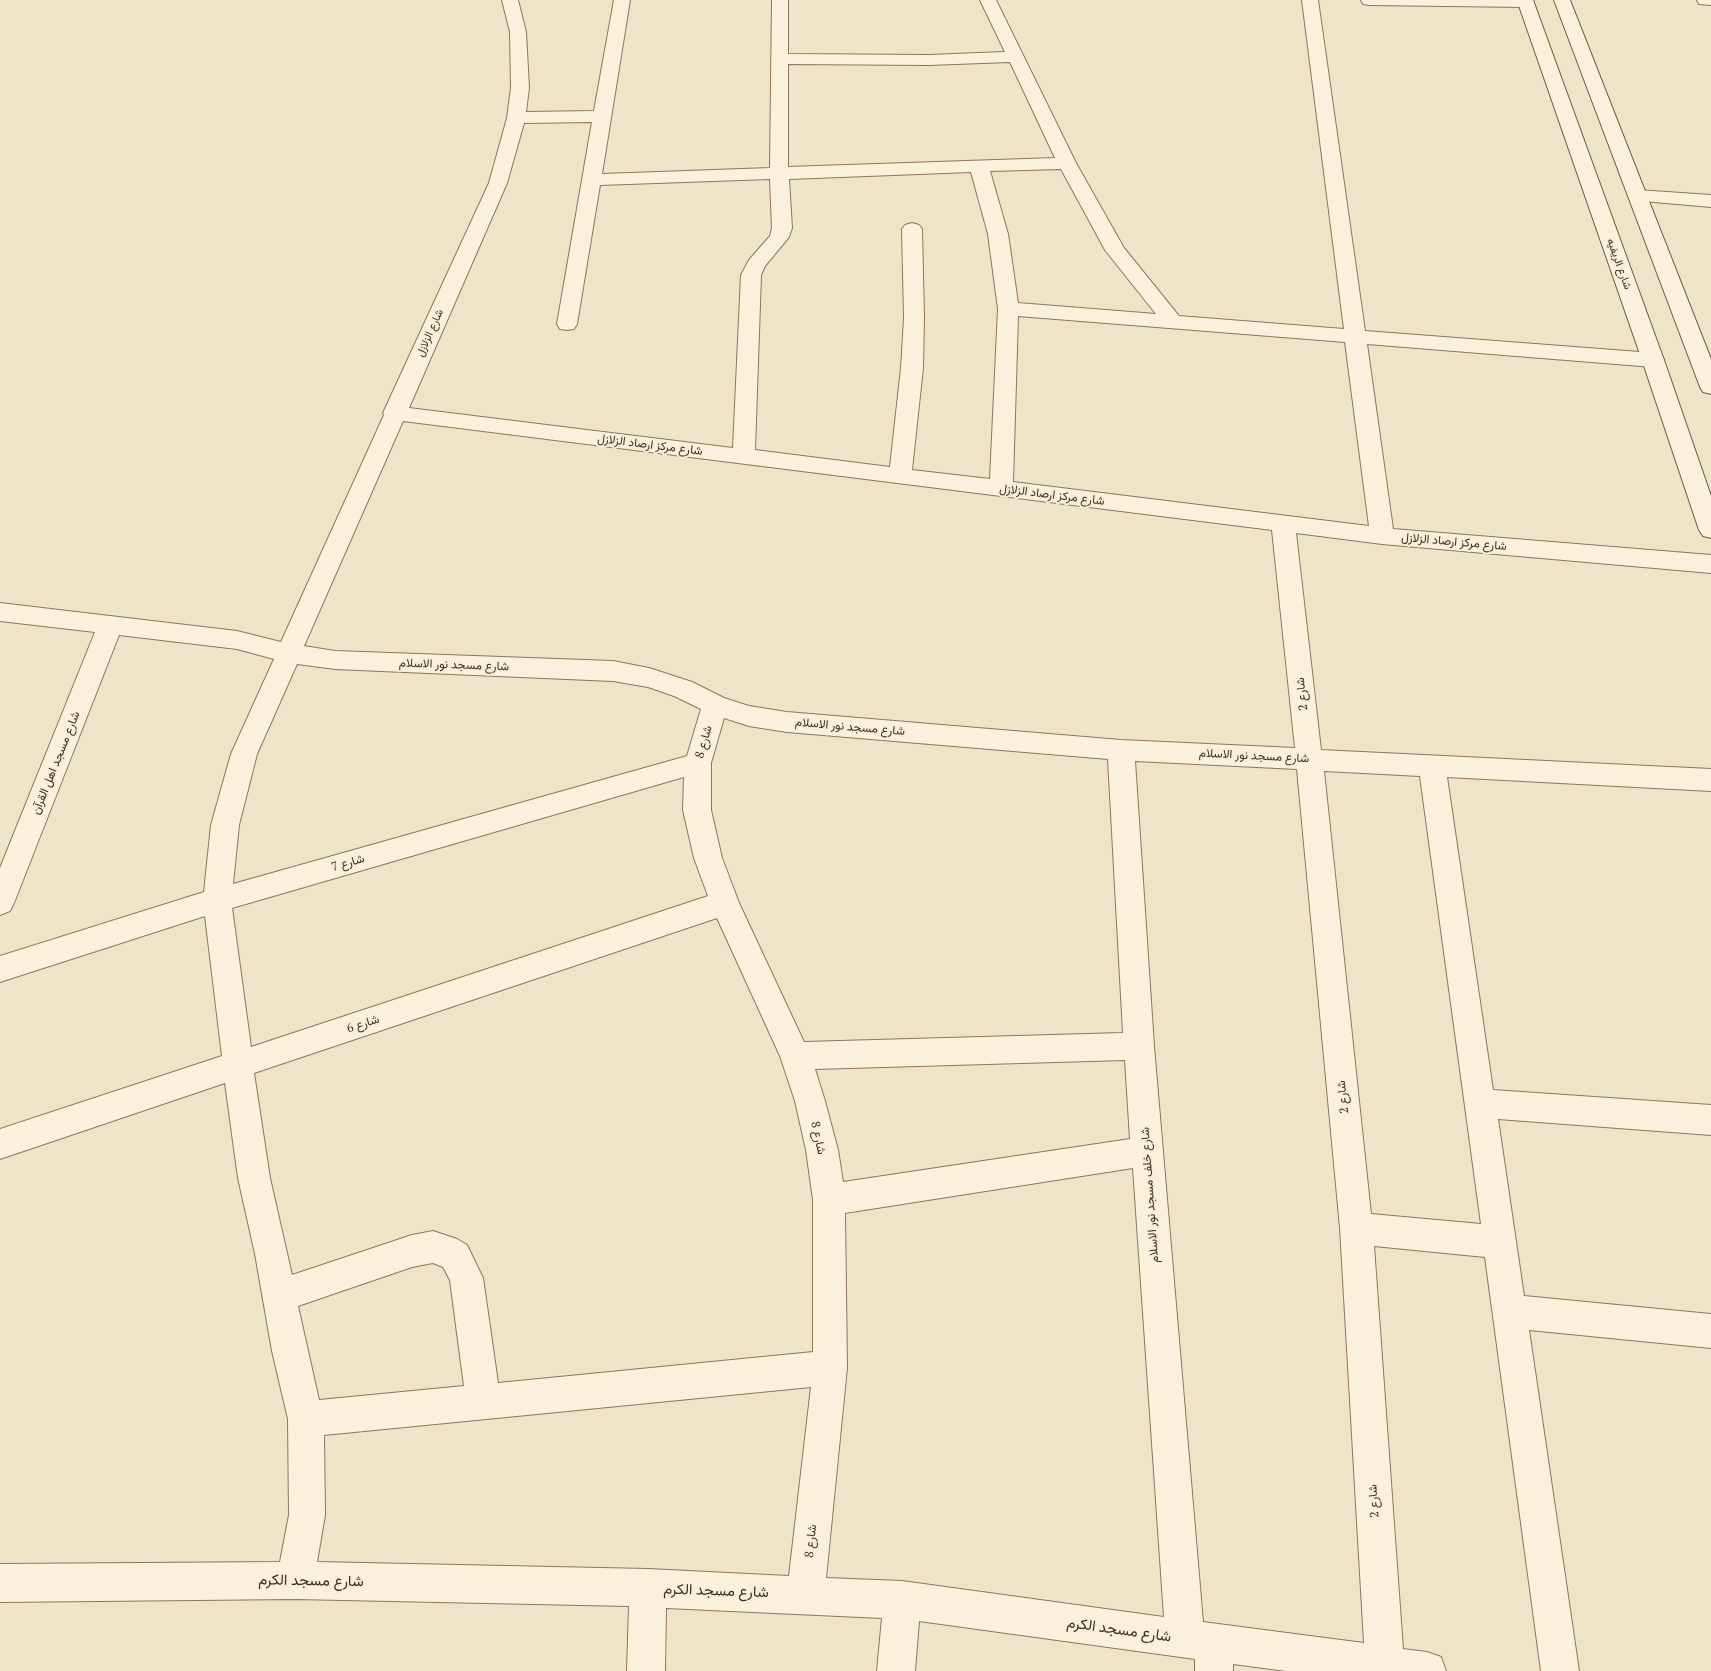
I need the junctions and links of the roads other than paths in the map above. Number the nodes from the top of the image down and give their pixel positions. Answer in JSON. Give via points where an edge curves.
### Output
{"nodes":[{"id":1,"x":510,"y":0,"type":"edge"},
{"id":2,"x":622,"y":0,"type":"edge"},
{"id":3,"x":780,"y":0,"type":"edge"},
{"id":4,"x":988,"y":0,"type":"edge"},
{"id":5,"x":1310,"y":0,"type":"edge"},
{"id":6,"x":1369,"y":0,"type":"edge"},
{"id":7,"x":1562,"y":0,"type":"edge"},
{"id":8,"x":1705,"y":0,"type":"edge"},
{"id":9,"x":1711,"y":0,"type":"edge"},
{"id":10,"x":1525,"y":1,"type":"edge"},
{"id":11,"x":1016,"y":57,"type":"junction"},
{"id":12,"x":780,"y":59,"type":"junction"},
{"id":13,"x":601,"y":116,"type":"junction"},
{"id":14,"x":516,"y":118,"type":"junction"},
{"id":15,"x":1067,"y":163,"type":"junction"},
{"id":16,"x":979,"y":166,"type":"junction"},
{"id":17,"x":779,"y":173,"type":"junction"},
{"id":18,"x":590,"y":180,"type":"junction"},
{"id":19,"x":1638,"y":196,"type":"junction"},
{"id":20,"x":1711,"y":202,"type":"edge"},
{"id":21,"x":912,"y":229,"type":"dead end"},
{"id":22,"x":1008,"y":309,"type":"junction"},
{"id":23,"x":1174,"y":323,"type":"junction"},
{"id":24,"x":566,"y":324,"type":"dead end"},
{"id":25,"x":1356,"y":338,"type":"junction"},
{"id":26,"x":1653,"y":360,"type":"junction"},
{"id":27,"x":1711,"y":387,"type":"edge"},
{"id":28,"x":394,"y":413,"type":"junction"},
{"id":29,"x":744,"y":457,"type":"junction"},
{"id":30,"x":900,"y":476,"type":"junction"},
{"id":31,"x":1001,"y":489,"type":"junction"},
{"id":32,"x":1283,"y":524,"type":"junction"},
{"id":33,"x":1711,"y":530,"type":"edge"},
{"id":34,"x":1382,"y":536,"type":"junction"},
{"id":35,"x":1711,"y":564,"type":"edge"},
{"id":36,"x":0,"y":612,"type":"edge"},
{"id":37,"x":112,"y":624,"type":"junction"},
{"id":38,"x":287,"y":653,"type":"junction"},
{"id":39,"x":714,"y":705,"type":"junction"},
{"id":40,"x":1122,"y":750,"type":"junction"},
{"id":41,"x":1309,"y":759,"type":"junction"},
{"id":42,"x":698,"y":763,"type":"junction"},
{"id":43,"x":1432,"y":765,"type":"junction"},
{"id":44,"x":1711,"y":780,"type":"edge"},
{"id":45,"x":216,"y":900,"type":"junction"},
{"id":46,"x":0,"y":903,"type":"edge"},
{"id":47,"x":725,"y":903,"type":"junction"},
{"id":48,"x":0,"y":969,"type":"edge"},
{"id":49,"x":1139,"y":1046,"type":"junction"},
{"id":50,"x":795,"y":1056,"type":"junction"},
{"id":51,"x":238,"y":1065,"type":"junction"},
{"id":52,"x":1480,"y":1102,"type":"junction"},
{"id":53,"x":1711,"y":1120,"type":"edge"},
{"id":54,"x":0,"y":1144,"type":"edge"},
{"id":55,"x":1147,"y":1151,"type":"junction"},
{"id":56,"x":829,"y":1200,"type":"junction"},
{"id":57,"x":1356,"y":1228,"type":"junction"},
{"id":58,"x":1499,"y":1242,"type":"junction"},
{"id":59,"x":279,"y":1296,"type":"junction"},
{"id":60,"x":1509,"y":1311,"type":"junction"},
{"id":61,"x":1711,"y":1331,"type":"edge"},
{"id":62,"x":830,"y":1368,"type":"junction"},
{"id":63,"x":483,"y":1401,"type":"junction"},
{"id":64,"x":306,"y":1419,"type":"junction"},
{"id":65,"x":295,"y":1580,"type":"junction"},
{"id":66,"x":0,"y":1583,"type":"edge"},
{"id":67,"x":648,"y":1588,"type":"junction"},
{"id":68,"x":805,"y":1595,"type":"junction"},
{"id":69,"x":902,"y":1600,"type":"junction"},
{"id":70,"x":1204,"y":1651,"type":"edge"},
{"id":71,"x":1385,"y":1669,"type":"edge"},
{"id":72,"x":646,"y":1671,"type":"edge"},
{"id":73,"x":896,"y":1671,"type":"edge"},
{"id":74,"x":1427,"y":1671,"type":"edge"},
{"id":75,"x":1560,"y":1671,"type":"edge"}],
"edges":[{"from":1,"to":14,"type":"street","name":"شارع الزلازل","via":[[518,32],[520,59]]},
{"from":2,"to":13,"type":"street"},
{"from":3,"to":12,"type":"street"},
{"from":4,"to":11,"type":"street"},
{"from":5,"to":25,"type":"street"},
{"from":6,"to":10,"type":"street"},
{"from":7,"to":19,"type":"street"},
{"from":8,"to":9,"type":"street"},
{"from":10,"to":26,"type":"street","name":"شارع الريفيه"},
{"from":11,"to":12,"type":"street"},
{"from":11,"to":15,"type":"street"},
{"from":12,"to":17,"type":"street"},
{"from":13,"to":14,"type":"street"},
{"from":13,"to":18,"type":"street"},
{"from":14,"to":28,"type":"street","name":"شارع الزلازل","via":[[498,183]]},
{"from":15,"to":16,"type":"street"},
{"from":15,"to":23,"type":"street","via":[[1115,250]]},
{"from":16,"to":17,"type":"street"},
{"from":16,"to":22,"type":"street","via":[[998,234]]},
{"from":17,"to":18,"type":"street"},
{"from":17,"to":29,"type":"street","via":[[782,228],[779,237],[751,274]]},
{"from":18,"to":24,"type":"street"},
{"from":19,"to":20,"type":"street"},
{"from":19,"to":27,"type":"street"},
{"from":21,"to":30,"type":"street","via":[[913,343]]},
{"from":22,"to":23,"type":"street"},
{"from":22,"to":31,"type":"street"},
{"from":23,"to":25,"type":"street"},
{"from":25,"to":26,"type":"street"},
{"from":25,"to":34,"type":"street"},
{"from":26,"to":33,"type":"street","name":"شارع الريفيه"},
{"from":28,"to":29,"type":"street","name":"شارع مركز ارصاد الزلازل"},
{"from":28,"to":38,"type":"street","name":"شارع الزلازل"},
{"from":29,"to":30,"type":"street","name":"شارع مركز ارصاد الزلازل"},
{"from":30,"to":31,"type":"street","name":"شارع مركز ارصاد الزلازل"},
{"from":31,"to":32,"type":"street","name":"شارع مركز ارصاد الزلازل"},
{"from":32,"to":34,"type":"street","name":"شارع مركز ارصاد الزلازل"},
{"from":32,"to":41,"type":"street","name":"شارع 2"},
{"from":34,"to":35,"type":"street","name":"شارع مركز ارصاد الزلازل"},
{"from":36,"to":37,"type":"street","name":"شارع مسجد نور الاسلام"},
{"from":37,"to":38,"type":"street","name":"شارع مسجد نور الاسلام","via":[[237,640]]},
{"from":37,"to":46,"type":"street","name":"شارع مسجد اهل القرآن"},
{"from":38,"to":39,"type":"street","name":"شارع مسجد نور الاسلام","via":[[335,660],[613,671],[674,686]]},
{"from":38,"to":45,"type":"street","name":"شارع الزلازل","via":[[244,754],[226,825]]},
{"from":39,"to":40,"type":"street","name":"شارع مسجد نور الاسلام","via":[[749,716],[786,722]]},
{"from":39,"to":42,"type":"street","name":"شارع 8"},
{"from":40,"to":41,"type":"street","name":"شارع مسجد نور الاسلام"},
{"from":40,"to":49,"type":"street","name":"شارع خلف مسجد نور الاسلام"},
{"from":41,"to":43,"type":"street","name":"شارع مسجد نور الاسلام"},
{"from":41,"to":57,"type":"street","name":"شارع 2"},
{"from":42,"to":45,"type":"street","name":"شارع 7"},
{"from":42,"to":47,"type":"street","name":"شارع 8","via":[[698,810],[708,858]]},
{"from":43,"to":44,"type":"street","name":"شارع مسجد نور الاسلام"},
{"from":43,"to":52,"type":"street"},
{"from":45,"to":48,"type":"street","name":"شارع 7"},
{"from":45,"to":51,"type":"street","name":"شارع الزلازل"},
{"from":47,"to":50,"type":"street","name":"شارع 8"},
{"from":47,"to":51,"type":"street","name":"شارع 6"},
{"from":49,"to":50,"type":"street"},
{"from":49,"to":55,"type":"street","name":"شارع خلف مسجد نور الاسلام"},
{"from":50,"to":56,"type":"street","name":"شارع 8","via":[[822,1150]]},
{"from":51,"to":54,"type":"street","name":"شارع 6"},
{"from":51,"to":59,"type":"street","name":"شارع الزلازل","via":[[254,1178]]},
{"from":52,"to":53,"type":"street"},
{"from":52,"to":58,"type":"street"},
{"from":55,"to":56,"type":"street"},
{"from":55,"to":70,"type":"street","name":"شارع خلف مسجد نور الاسلام"},
{"from":56,"to":62,"type":"street","name":"شارع 8"},
{"from":57,"to":58,"type":"street"},
{"from":57,"to":71,"type":"street","name":"شارع 2"},
{"from":58,"to":60,"type":"street"},
{"from":59,"to":63,"type":"street","via":[[412,1251],[434,1247],[445,1250],[455,1256],[466,1278]]},
{"from":59,"to":64,"type":"street","name":"شارع الزلازل"},
{"from":60,"to":61,"type":"street"},
{"from":60,"to":75,"type":"street"},
{"from":62,"to":63,"type":"street"},
{"from":62,"to":68,"type":"street","name":"شارع 8"},
{"from":63,"to":64,"type":"street"},
{"from":64,"to":65,"type":"street","name":"شارع الزلازل","via":[[307,1515]]},
{"from":65,"to":66,"type":"street","name":"شارع مسجد الكرم"},
{"from":65,"to":67,"type":"street","name":"شارع مسجد الكرم"},
{"from":67,"to":68,"type":"street","name":"شارع مسجد الكرم"},
{"from":67,"to":72,"type":"street"},
{"from":68,"to":69,"type":"street","name":"شارع مسجد الكرم"},
{"from":69,"to":70,"type":"street","name":"شارع مسجد الكرم"},
{"from":69,"to":73,"type":"street"},
{"from":70,"to":71,"type":"street","name":"شارع مسجد الكرم"},
{"from":71,"to":74,"type":"street","name":"شارع مسجد الكرم"}]}
